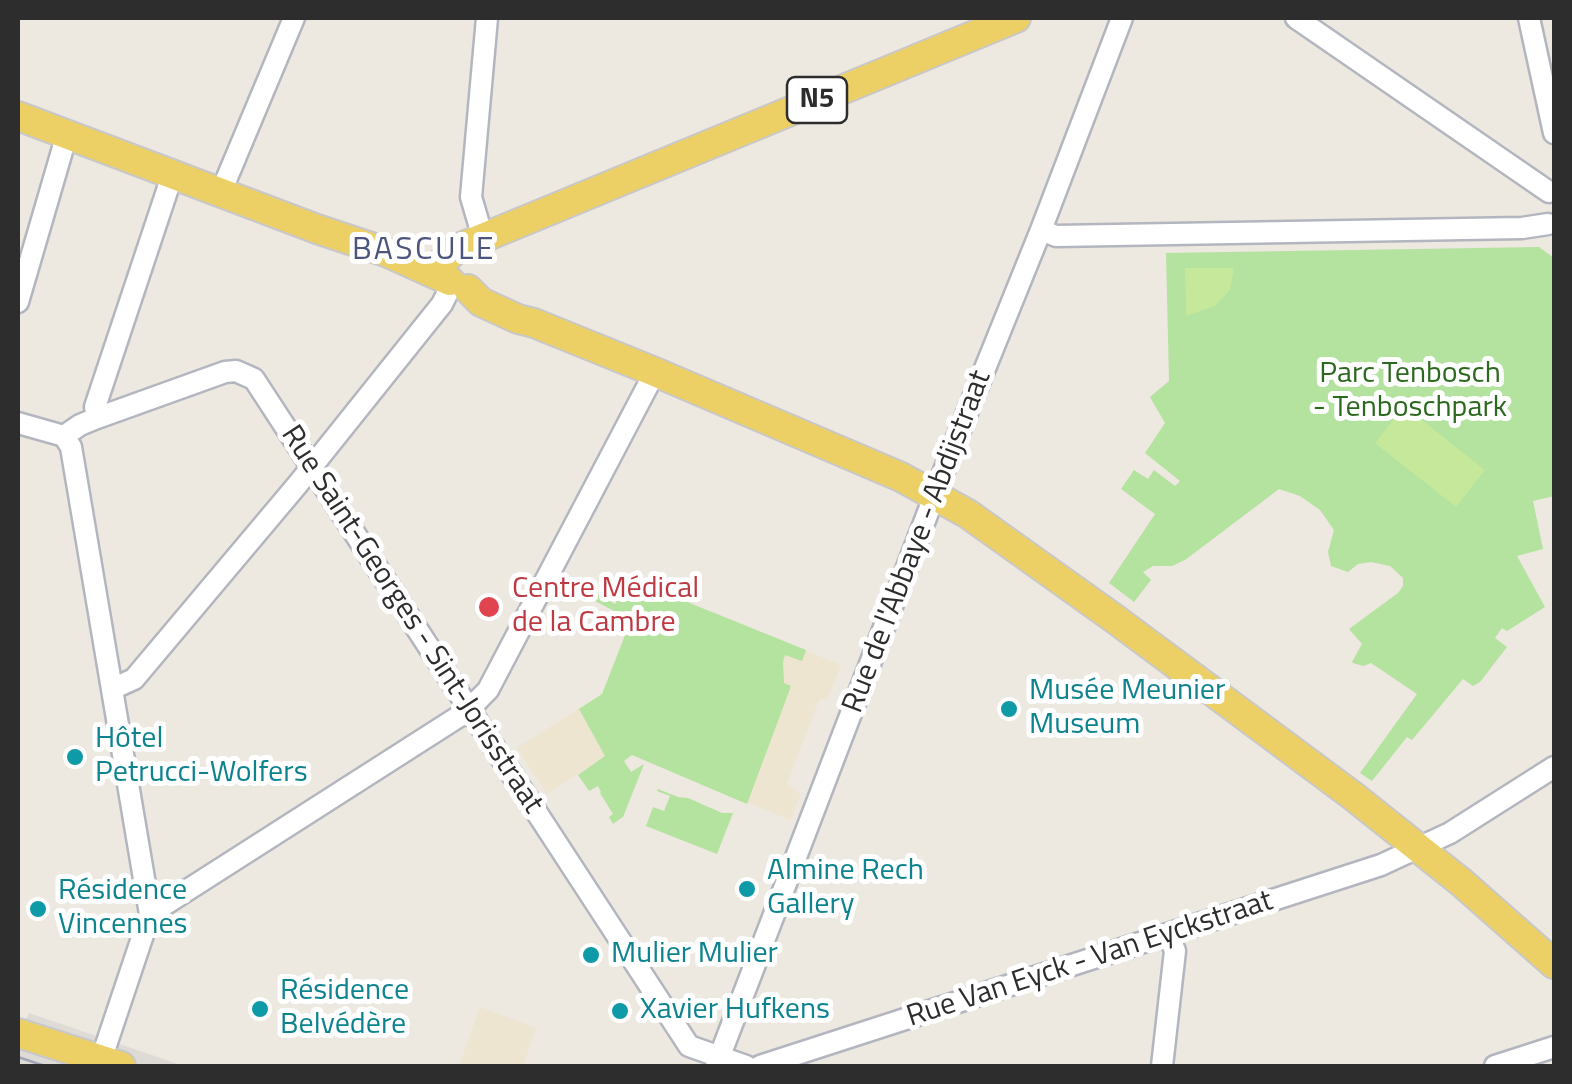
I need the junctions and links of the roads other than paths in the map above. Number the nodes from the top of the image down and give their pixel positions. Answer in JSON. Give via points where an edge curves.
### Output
{"nodes":[{"id":1,"x":294,"y":18,"type":"edge"},
{"id":2,"x":487,"y":18,"type":"edge"},
{"id":3,"x":1016,"y":18,"type":"edge"},
{"id":4,"x":1122,"y":18,"type":"edge"},
{"id":5,"x":1296,"y":18,"type":"edge"},
{"id":6,"x":1530,"y":18,"type":"edge"},
{"id":7,"x":18,"y":116,"type":"edge"},
{"id":8,"x":1554,"y":133,"type":"edge"},
{"id":9,"x":67,"y":134,"type":"junction"},
{"id":10,"x":173,"y":173,"type":"junction"},
{"id":11,"x":1552,"y":191,"type":"edge"},
{"id":12,"x":221,"y":192,"type":"junction"},
{"id":13,"x":1551,"y":227,"type":"edge"},
{"id":14,"x":1041,"y":230,"type":"junction"},
{"id":15,"x":484,"y":238,"type":"junction"},
{"id":16,"x":452,"y":282,"type":"junction"},
{"id":17,"x":18,"y":302,"type":"edge"},
{"id":18,"x":656,"y":372,"type":"junction"},
{"id":19,"x":98,"y":418,"type":"junction"},
{"id":20,"x":18,"y":423,"type":"edge"},
{"id":21,"x":64,"y":436,"type":"junction"},
{"id":22,"x":310,"y":468,"type":"junction"},
{"id":23,"x":935,"y":496,"type":"junction"},
{"id":24,"x":112,"y":689,"type":"junction"},
{"id":25,"x":469,"y":710,"type":"junction"},
{"id":26,"x":1554,"y":768,"type":"edge"},
{"id":27,"x":1418,"y":848,"type":"junction"},
{"id":28,"x":150,"y":914,"type":"junction"},
{"id":29,"x":1170,"y":935,"type":"junction"},
{"id":30,"x":1554,"y":964,"type":"edge"},
{"id":31,"x":18,"y":1033,"type":"edge"},
{"id":32,"x":1554,"y":1047,"type":"edge"},
{"id":33,"x":718,"y":1062,"type":"edge"},
{"id":34,"x":112,"y":1064,"type":"edge"},
{"id":35,"x":746,"y":1066,"type":"edge"},
{"id":36,"x":760,"y":1066,"type":"edge"},
{"id":37,"x":1162,"y":1066,"type":"edge"},
{"id":38,"x":1495,"y":1066,"type":"edge"}],
"edges":[{"from":1,"to":12,"type":"street"},
{"from":2,"to":15,"type":"street","via":[[471,197]]},
{"from":3,"to":15,"type":"main road","number":"N5"},
{"from":4,"to":14,"type":"street","name":"Rue de l'Abbaye - Abdijstraat"},
{"from":5,"to":11,"type":"street"},
{"from":6,"to":8,"type":"street"},
{"from":7,"to":9,"type":"main road"},
{"from":9,"to":10,"type":"main road"},
{"from":9,"to":17,"type":"street"},
{"from":10,"to":12,"type":"main road"},
{"from":10,"to":19,"type":"street","via":[[95,407]]},
{"from":11,"to":13,"type":"street","via":[[1542,212]]},
{"from":12,"to":16,"type":"main road"},
{"from":13,"to":14,"type":"street","via":[[1056,236]]},
{"from":14,"to":23,"type":"street","name":"Rue de l'Abbaye - Abdijstraat"},
{"from":15,"to":16,"type":"main road","number":"N5","via":[[443,261]]},
{"from":16,"to":18,"type":"main road","via":[[486,290],[534,322]]},
{"from":16,"to":22,"type":"street","via":[[435,313]]},
{"from":18,"to":23,"type":"main road"},
{"from":18,"to":25,"type":"street","via":[[488,690]]},
{"from":19,"to":21,"type":"street","name":"Rue Saint-Georges - Sint-Jorisstraat"},
{"from":19,"to":22,"type":"street","name":"Rue Saint-Georges - Sint-Jorisstraat","via":[[236,371],[254,379]]},
{"from":20,"to":21,"type":"street"},
{"from":21,"to":24,"type":"street"},
{"from":22,"to":24,"type":"street","via":[[134,679]]},
{"from":22,"to":25,"type":"street","name":"Rue Saint-Georges - Sint-Jorisstraat"},
{"from":23,"to":27,"type":"main road","via":[[1115,619]]},
{"from":23,"to":33,"type":"street","name":"Rue de l'Abbaye - Abdijstraat"},
{"from":24,"to":28,"type":"street"},
{"from":25,"to":28,"type":"street"},
{"from":25,"to":33,"type":"street","name":"Rue Saint-Georges - Sint-Jorisstraat","via":[[689,1046]]},
{"from":26,"to":27,"type":"street","name":"Rue Van Eyck - Van Eyckstraat"},
{"from":27,"to":29,"type":"street","name":"Rue Van Eyck - Van Eyckstraat"},
{"from":27,"to":30,"type":"main road"},
{"from":28,"to":34,"type":"street"},
{"from":29,"to":36,"type":"street","name":"Rue Van Eyck - Van Eyckstraat"},
{"from":29,"to":37,"type":"street"},
{"from":31,"to":34,"type":"main road"},
{"from":32,"to":38,"type":"street"},
{"from":33,"to":35,"type":"street"}]}
